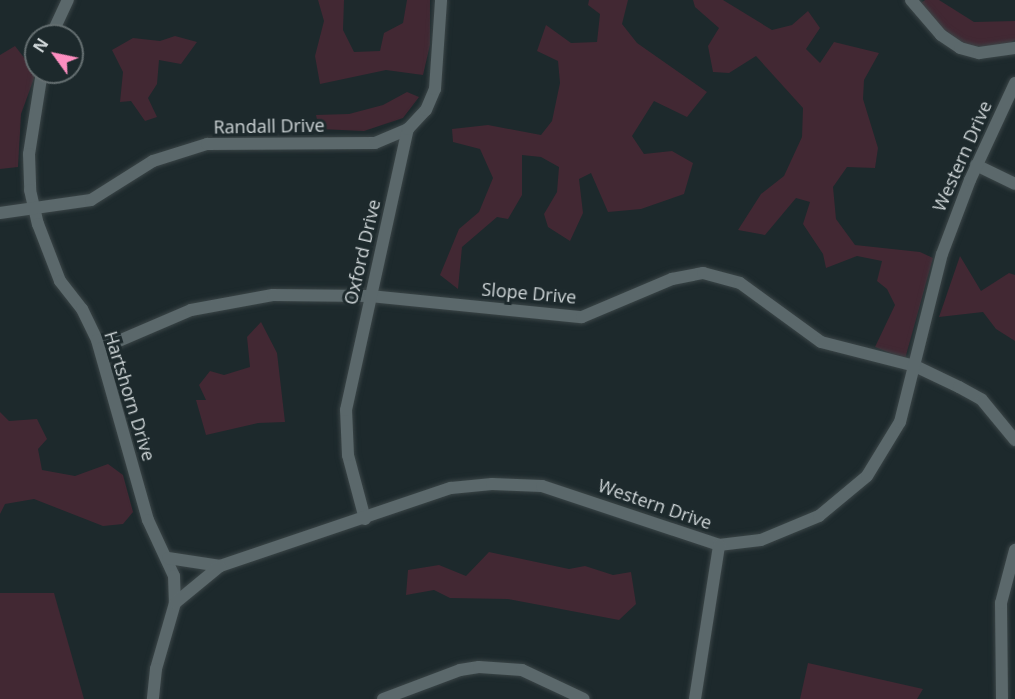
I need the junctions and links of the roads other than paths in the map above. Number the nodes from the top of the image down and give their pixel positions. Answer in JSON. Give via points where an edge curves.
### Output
{"nodes":[{"id":1,"x":68,"y":0,"type":"edge"},
{"id":2,"x":441,"y":0,"type":"edge"},
{"id":3,"x":911,"y":0,"type":"edge"},
{"id":4,"x":57,"y":24,"type":"edge"},
{"id":5,"x":1015,"y":48,"type":"edge"},
{"id":6,"x":1015,"y":83,"type":"edge"},
{"id":7,"x":40,"y":84,"type":"edge"},
{"id":8,"x":408,"y":129,"type":"junction"},
{"id":9,"x":976,"y":165,"type":"junction"},
{"id":10,"x":1015,"y":184,"type":"edge"},
{"id":11,"x":34,"y":206,"type":"junction"},
{"id":12,"x":0,"y":213,"type":"edge"},
{"id":13,"x":370,"y":296,"type":"junction"},
{"id":14,"x":100,"y":349,"type":"junction"},
{"id":15,"x":915,"y":366,"type":"junction"},
{"id":16,"x":1015,"y":440,"type":"edge"},
{"id":17,"x":365,"y":519,"type":"junction"},
{"id":18,"x":719,"y":545,"type":"junction"},
{"id":19,"x":1015,"y":550,"type":"edge"},
{"id":20,"x":168,"y":558,"type":"junction"},
{"id":21,"x":220,"y":566,"type":"junction"},
{"id":22,"x":175,"y":603,"type":"junction"},
{"id":23,"x":153,"y":699,"type":"edge"},
{"id":24,"x":383,"y":699,"type":"edge"},
{"id":25,"x":584,"y":699,"type":"edge"},
{"id":26,"x":695,"y":699,"type":"edge"},
{"id":27,"x":1002,"y":699,"type":"edge"}],
"edges":[{"from":1,"to":4,"type":"street"},
{"from":2,"to":8,"type":"street","name":"Oxford Drive","via":[[435,89],[426,110]]},
{"from":3,"to":5,"type":"street","via":[[941,35],[960,48],[979,53]]},
{"from":6,"to":9,"type":"street","name":"Western Drive"},
{"from":7,"to":11,"type":"street","name":"Hartshorn Drive","via":[[29,154]]},
{"from":8,"to":11,"type":"street","name":"Randall Drive","via":[[375,143],[207,144],[153,161],[91,200]]},
{"from":8,"to":13,"type":"street","name":"Oxford Drive"},
{"from":9,"to":10,"type":"street"},
{"from":9,"to":15,"type":"street","name":"Western Drive","via":[[942,254]]},
{"from":11,"to":12,"type":"street","name":"Randall Drive"},
{"from":11,"to":14,"type":"street","name":"Hartshorn Drive","via":[[47,253],[60,280],[82,309]]},
{"from":13,"to":14,"type":"street","name":"Slope Drive","via":[[273,295],[234,301],[192,310]]},
{"from":13,"to":15,"type":"street","name":"Slope Drive","via":[[582,316],[672,279],[703,273],[740,283],[821,342]]},
{"from":13,"to":17,"type":"street","name":"Oxford Drive","via":[[351,382],[345,433]]},
{"from":14,"to":20,"type":"street","name":"Hartshorn Drive","via":[[148,520]]},
{"from":15,"to":16,"type":"street","name":"Slope Drive","via":[[982,400]]},
{"from":15,"to":18,"type":"street","name":"Western Drive","via":[[896,432],[880,459],[852,491],[819,516],[781,534]]},
{"from":17,"to":18,"type":"street","name":"Western Drive","via":[[451,488],[492,484],[542,486]]},
{"from":17,"to":21,"type":"street","name":"Western Drive"},
{"from":18,"to":26,"type":"street"},
{"from":19,"to":27,"type":"street","via":[[1000,603]]},
{"from":20,"to":21,"type":"street","name":"Western Drive"},
{"from":20,"to":22,"type":"street","name":"Hartshorn Drive","via":[[174,576]]},
{"from":21,"to":22,"type":"street","name":"Western Drive"},
{"from":22,"to":23,"type":"street","name":"Hartshorn Drive","via":[[156,669]]},
{"from":24,"to":25,"type":"street","via":[[460,670],[479,667],[522,670]]}]}
